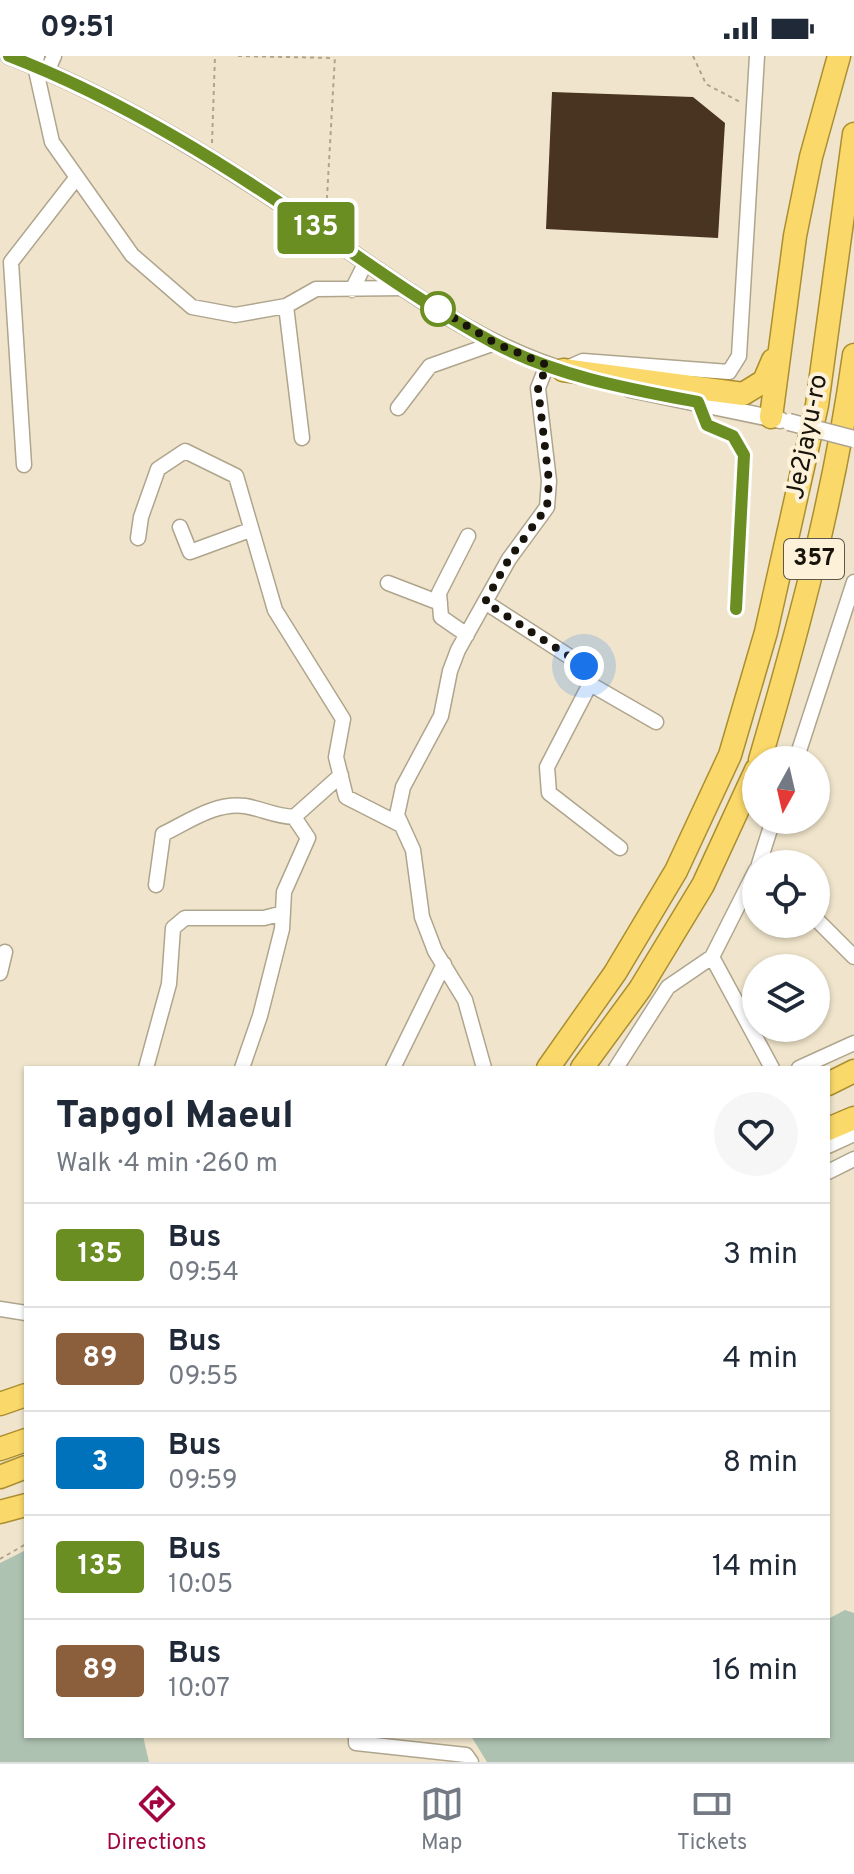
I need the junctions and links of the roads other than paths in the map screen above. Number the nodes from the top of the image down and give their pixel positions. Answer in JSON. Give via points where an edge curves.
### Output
{"nodes":[{"id":1,"x":9,"y":56,"type":"edge"},
{"id":2,"x":757,"y":56,"type":"edge"},
{"id":3,"x":839,"y":56,"type":"edge"},
{"id":4,"x":43,"y":62,"type":"edge"},
{"id":5,"x":854,"y":134,"type":"edge"},
{"id":6,"x":77,"y":177,"type":"junction"},
{"id":7,"x":365,"y":264,"type":"junction"},
{"id":8,"x":404,"y":288,"type":"junction"},
{"id":9,"x":352,"y":290,"type":"junction"},
{"id":10,"x":286,"y":306,"type":"junction"},
{"id":11,"x":783,"y":315,"type":"junction"},
{"id":12,"x":495,"y":343,"type":"junction"},
{"id":13,"x":854,"y":355,"type":"edge"},
{"id":14,"x":555,"y":367,"type":"junction"},
{"id":15,"x":698,"y":402,"type":"junction"},
{"id":16,"x":398,"y":408,"type":"dead end"},
{"id":17,"x":780,"y":420,"type":"junction"},
{"id":18,"x":302,"y":438,"type":"dead end"},
{"id":19,"x":854,"y":439,"type":"edge"},
{"id":20,"x":24,"y":465,"type":"dead end"},
{"id":21,"x":180,"y":527,"type":"dead end"},
{"id":22,"x":250,"y":530,"type":"junction"},
{"id":23,"x":468,"y":536,"type":"dead end"},
{"id":24,"x":138,"y":538,"type":"dead end"},
{"id":25,"x":854,"y":582,"type":"edge"},
{"id":26,"x":388,"y":583,"type":"dead end"},
{"id":27,"x":485,"y":602,"type":"junction"},
{"id":28,"x":440,"y":603,"type":"junction"},
{"id":29,"x":736,"y":609,"type":"dead end"},
{"id":30,"x":467,"y":635,"type":"junction"},
{"id":31,"x":590,"y":684,"type":"junction"},
{"id":32,"x":656,"y":722,"type":"dead end"},
{"id":33,"x":764,"y":746,"type":"edge"},
{"id":34,"x":801,"y":746,"type":"edge"},
{"id":35,"x":341,"y":775,"type":"junction"},
{"id":36,"x":742,"y":800,"type":"edge"},
{"id":37,"x":294,"y":817,"type":"junction"},
{"id":38,"x":401,"y":825,"type":"junction"},
{"id":39,"x":620,"y":848,"type":"dead end"},
{"id":40,"x":156,"y":885,"type":"dead end"},
{"id":41,"x":742,"y":898,"type":"edge"},
{"id":42,"x":283,"y":913,"type":"junction"},
{"id":43,"x":830,"y":933,"type":"edge"},
{"id":44,"x":5,"y":952,"type":"dead end"},
{"id":45,"x":712,"y":957,"type":"junction"},
{"id":46,"x":854,"y":957,"type":"edge"},
{"id":47,"x":444,"y":964,"type":"junction"},
{"id":48,"x":0,"y":973,"type":"edge"},
{"id":49,"x":854,"y":1043,"type":"edge"},
{"id":50,"x":147,"y":1066,"type":"edge"},
{"id":51,"x":243,"y":1066,"type":"edge"},
{"id":52,"x":394,"y":1066,"type":"edge"},
{"id":53,"x":483,"y":1066,"type":"edge"},
{"id":54,"x":549,"y":1066,"type":"edge"},
{"id":55,"x":583,"y":1066,"type":"edge"},
{"id":56,"x":617,"y":1066,"type":"edge"},
{"id":57,"x":771,"y":1066,"type":"edge"},
{"id":58,"x":803,"y":1066,"type":"edge"},
{"id":59,"x":854,"y":1071,"type":"edge"},
{"id":60,"x":830,"y":1083,"type":"edge"},
{"id":61,"x":854,"y":1088,"type":"edge"},
{"id":62,"x":830,"y":1099,"type":"edge"},
{"id":63,"x":854,"y":1118,"type":"edge"},
{"id":64,"x":830,"y":1128,"type":"edge"},
{"id":65,"x":854,"y":1134,"type":"edge"},
{"id":66,"x":830,"y":1145,"type":"edge"},
{"id":67,"x":854,"y":1159,"type":"edge"},
{"id":68,"x":830,"y":1171,"type":"edge"},
{"id":69,"x":0,"y":1309,"type":"edge"},
{"id":70,"x":24,"y":1313,"type":"edge"},
{"id":71,"x":24,"y":1396,"type":"edge"},
{"id":72,"x":0,"y":1404,"type":"edge"},
{"id":73,"x":24,"y":1441,"type":"edge"},
{"id":74,"x":0,"y":1449,"type":"edge"},
{"id":75,"x":24,"y":1468,"type":"edge"},
{"id":76,"x":0,"y":1477,"type":"edge"},
{"id":77,"x":24,"y":1506,"type":"edge"},
{"id":78,"x":0,"y":1512,"type":"edge"},
{"id":79,"x":356,"y":1738,"type":"edge"},
{"id":80,"x":471,"y":1762,"type":"edge"}],
"edges":[{"from":1,"to":4,"type":"street"},
{"from":2,"to":14,"type":"street","via":[[739,356],[729,372],[583,361]]},
{"from":3,"to":11,"type":"highway","via":[[811,157]]},
{"from":4,"to":6,"type":"street","via":[[52,142]]},
{"from":4,"to":7,"type":"street","via":[[211,160]]},
{"from":5,"to":54,"type":"highway","name":"Je2jayu-ro","number":"357","via":[[817,405],[766,632],[730,755],[676,871],[615,973]]},
{"from":6,"to":10,"type":"street","via":[[132,255],[192,307],[235,315]]},
{"from":6,"to":20,"type":"street","via":[[11,262]]},
{"from":7,"to":8,"type":"street"},
{"from":7,"to":9,"type":"street"},
{"from":8,"to":9,"type":"street"},
{"from":8,"to":12,"type":"street"},
{"from":9,"to":10,"type":"street","via":[[316,289]]},
{"from":10,"to":18,"type":"street"},
{"from":11,"to":14,"type":"highway","via":[[770,373],[743,394]]},
{"from":11,"to":17,"type":"highway"},
{"from":12,"to":14,"type":"street"},
{"from":12,"to":16,"type":"street","via":[[430,366]]},
{"from":13,"to":33,"type":"highway","name":"Je2jayu-ro","number":"357","via":[[814,562]]},
{"from":14,"to":15,"type":"street"},
{"from":14,"to":27,"type":"street","via":[[538,388],[547,507]]},
{"from":15,"to":17,"type":"street"},
{"from":15,"to":29,"type":"street","via":[[707,425],[733,436],[744,455]]},
{"from":17,"to":19,"type":"street","bridge":true},
{"from":21,"to":22,"type":"street","via":[[190,552]]},
{"from":22,"to":24,"type":"street","via":[[236,476],[185,451],[158,469]]},
{"from":22,"to":35,"type":"street","via":[[275,610],[343,719],[336,757]]},
{"from":23,"to":28,"type":"street","via":[[439,593]]},
{"from":25,"to":34,"type":"street"},
{"from":26,"to":28,"type":"street"},
{"from":27,"to":30,"type":"street"},
{"from":27,"to":31,"type":"street","via":[[584,666]]},
{"from":28,"to":30,"type":"street","via":[[441,617]]},
{"from":30,"to":38,"type":"street","via":[[450,671],[441,716],[403,787],[397,815]]},
{"from":31,"to":32,"type":"street"},
{"from":31,"to":39,"type":"street","via":[[547,767],[549,793]]},
{"from":35,"to":37,"type":"street"},
{"from":35,"to":38,"type":"street","via":[[346,797]]},
{"from":36,"to":55,"type":"highway","via":[[703,885],[640,989]]},
{"from":37,"to":40,"type":"street","via":[[271,816],[246,806],[217,807],[163,834]]},
{"from":37,"to":42,"type":"street","via":[[308,838],[284,892]]},
{"from":38,"to":47,"type":"street","via":[[413,850],[422,917]]},
{"from":41,"to":45,"type":"street"},
{"from":42,"to":50,"type":"street","via":[[264,918],[185,918],[173,928],[169,984]]},
{"from":42,"to":51,"type":"street"},
{"from":43,"to":46,"type":"street"},
{"from":44,"to":48,"type":"street"},
{"from":45,"to":56,"type":"street","via":[[668,987]]},
{"from":45,"to":57,"type":"street"},
{"from":47,"to":52,"type":"street"},
{"from":47,"to":53,"type":"street","via":[[465,1000]]},
{"from":49,"to":58,"type":"street"},
{"from":59,"to":60,"type":"highway"},
{"from":61,"to":62,"type":"highway"},
{"from":63,"to":64,"type":"highway"},
{"from":65,"to":66,"type":"street"},
{"from":67,"to":68,"type":"street"},
{"from":69,"to":70,"type":"street"},
{"from":71,"to":72,"type":"highway"},
{"from":73,"to":74,"type":"highway"},
{"from":75,"to":76,"type":"highway"},
{"from":77,"to":78,"type":"highway"},
{"from":79,"to":80,"type":"street","via":[[356,1743],[466,1755]]}]}
